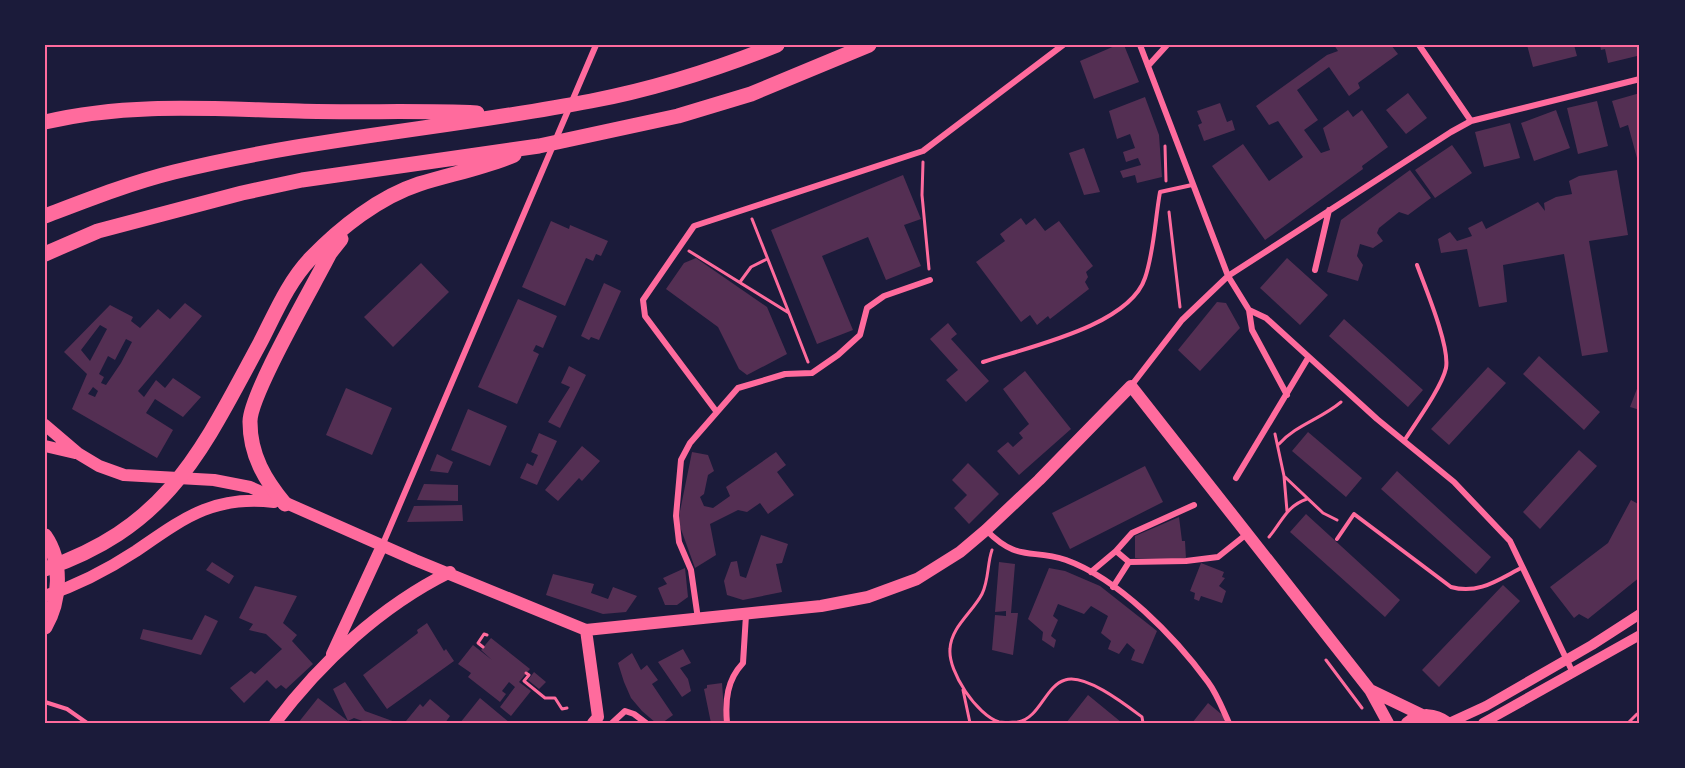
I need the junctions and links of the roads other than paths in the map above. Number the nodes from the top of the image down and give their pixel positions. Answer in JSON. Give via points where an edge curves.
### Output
{"nodes":[{"id":1,"x":596,"y":45,"type":"edge"},
{"id":2,"x":777,"y":45,"type":"edge"},
{"id":3,"x":869,"y":45,"type":"edge"},
{"id":4,"x":1063,"y":45,"type":"edge"},
{"id":5,"x":1140,"y":45,"type":"edge"},
{"id":6,"x":1167,"y":45,"type":"edge"},
{"id":7,"x":1419,"y":45,"type":"edge"},
{"id":8,"x":1148,"y":66,"type":"junction"},
{"id":9,"x":1640,"y":79,"type":"edge"},
{"id":10,"x":507,"y":114,"type":"junction"},
{"id":11,"x":1471,"y":121,"type":"junction"},
{"id":12,"x":45,"y":122,"type":"edge"},
{"id":13,"x":539,"y":146,"type":"junction"},
{"id":14,"x":1192,"y":184,"type":"junction"},
{"id":15,"x":1329,"y":210,"type":"junction"},
{"id":16,"x":362,"y":215,"type":"junction"},
{"id":17,"x":45,"y":216,"type":"edge"},
{"id":18,"x":45,"y":254,"type":"edge"},
{"id":19,"x":1418,"y":265,"type":"dead end"},
{"id":20,"x":1315,"y":270,"type":"dead end"},
{"id":21,"x":1228,"y":276,"type":"junction"},
{"id":22,"x":930,"y":280,"type":"road end"},
{"id":23,"x":1249,"y":310,"type":"junction"},
{"id":24,"x":1308,"y":358,"type":"junction"},
{"id":25,"x":983,"y":362,"type":"dead end"},
{"id":26,"x":1131,"y":386,"type":"junction"},
{"id":27,"x":1287,"y":395,"type":"junction"},
{"id":28,"x":716,"y":411,"type":"junction"},
{"id":29,"x":45,"y":426,"type":"edge"},
{"id":30,"x":1404,"y":441,"type":"junction"},
{"id":31,"x":45,"y":446,"type":"edge"},
{"id":32,"x":79,"y":454,"type":"junction"},
{"id":33,"x":1236,"y":478,"type":"dead end"},
{"id":34,"x":285,"y":504,"type":"junction"},
{"id":35,"x":1194,"y":505,"type":"dead end"},
{"id":36,"x":986,"y":530,"type":"junction"},
{"id":37,"x":1248,"y":532,"type":"junction"},
{"id":38,"x":45,"y":536,"type":"edge"},
{"id":39,"x":1337,"y":540,"type":"dead end"},
{"id":40,"x":382,"y":546,"type":"junction"},
{"id":41,"x":1116,"y":551,"type":"junction"},
{"id":42,"x":1129,"y":562,"type":"junction"},
{"id":43,"x":1523,"y":566,"type":"junction"},
{"id":44,"x":45,"y":569,"type":"edge"},
{"id":45,"x":450,"y":572,"type":"junction"},
{"id":46,"x":1090,"y":572,"type":"junction"},
{"id":47,"x":1113,"y":587,"type":"junction"},
{"id":48,"x":45,"y":596,"type":"edge"},
{"id":49,"x":1640,"y":614,"type":"edge"},
{"id":50,"x":746,"y":615,"type":"junction"},
{"id":51,"x":698,"y":620,"type":"junction"},
{"id":52,"x":45,"y":627,"type":"edge"},
{"id":53,"x":586,"y":630,"type":"junction"},
{"id":54,"x":1640,"y":635,"type":"edge"},
{"id":55,"x":330,"y":659,"type":"junction"},
{"id":56,"x":1566,"y":659,"type":"junction"},
{"id":57,"x":1573,"y":673,"type":"junction"},
{"id":58,"x":1370,"y":690,"type":"junction"},
{"id":59,"x":45,"y":702,"type":"edge"},
{"id":60,"x":1422,"y":715,"type":"junction"},
{"id":61,"x":595,"y":720,"type":"edge"},
{"id":62,"x":87,"y":723,"type":"edge"},
{"id":63,"x":274,"y":723,"type":"edge"},
{"id":64,"x":613,"y":723,"type":"edge"},
{"id":65,"x":646,"y":723,"type":"edge"},
{"id":66,"x":727,"y":723,"type":"edge"},
{"id":67,"x":1229,"y":723,"type":"edge"},
{"id":68,"x":1388,"y":723,"type":"edge"},
{"id":69,"x":1407,"y":723,"type":"edge"},
{"id":70,"x":1448,"y":723,"type":"edge"},
{"id":71,"x":1483,"y":723,"type":"edge"}],
"edges":[{"from":1,"to":40,"type":"street"},
{"from":2,"to":10,"type":"highway","via":[[652,87]]},
{"from":3,"to":13,"type":"highway","via":[[751,94],[678,116]]},
{"from":4,"to":28,"type":"street","via":[[923,151],[694,225],[643,300],[645,316]]},
{"from":5,"to":8,"type":"street"},
{"from":6,"to":8,"type":"street"},
{"from":7,"to":11,"type":"street"},
{"from":8,"to":14,"type":"street"},
{"from":9,"to":11,"type":"street"},
{"from":10,"to":12,"type":"highway","via":[[406,109],[129,108]]},
{"from":10,"to":17,"type":"highway","via":[[183,170]]},
{"from":11,"to":15,"type":"street"},
{"from":13,"to":16,"type":"highway","via":[[477,170],[417,185]]},
{"from":13,"to":18,"type":"highway","via":[[302,180],[242,193],[98,231]]},
{"from":14,"to":21,"type":"street"},
{"from":14,"to":25,"type":"lane","via":[[1160,192],[1145,279],[1133,301],[1102,322]]},
{"from":15,"to":20,"type":"street"},
{"from":15,"to":21,"type":"street"},
{"from":16,"to":34,"type":"highway","via":[[330,253],[258,393],[249,420],[259,465]]},
{"from":16,"to":44,"type":"highway","via":[[317,252],[293,281],[230,398],[178,483],[125,531],[78,558]]},
{"from":19,"to":30,"type":"lane","via":[[1443,342],[1446,368]]},
{"from":21,"to":23,"type":"street"},
{"from":21,"to":26,"type":"street","via":[[1182,320]]},
{"from":22,"to":28,"type":"street","via":[[884,296],[867,308],[860,335],[812,373],[785,374],[738,388]]},
{"from":23,"to":24,"type":"street","via":[[1266,318]]},
{"from":23,"to":27,"type":"street","via":[[1252,330]]},
{"from":24,"to":27,"type":"street"},
{"from":24,"to":30,"type":"street"},
{"from":26,"to":36,"type":"main road"},
{"from":26,"to":37,"type":"main road"},
{"from":27,"to":33,"type":"street"},
{"from":28,"to":51,"type":"street","via":[[681,460],[678,487],[679,542],[691,570]]},
{"from":29,"to":32,"type":"main road"},
{"from":30,"to":43,"type":"street","via":[[1454,482],[1510,541]]},
{"from":31,"to":32,"type":"main road"},
{"from":32,"to":34,"type":"main road","via":[[124,474],[214,480],[250,487]]},
{"from":34,"to":40,"type":"main road"},
{"from":34,"to":48,"type":"main road","via":[[251,500],[210,506],[178,520],[89,579]]},
{"from":35,"to":41,"type":"street","via":[[1132,533]]},
{"from":36,"to":46,"type":"street","via":[[998,543],[1015,552],[1064,560]]},
{"from":36,"to":50,"type":"main road","via":[[917,579],[868,597]]},
{"from":37,"to":42,"type":"street","via":[[1218,557]]},
{"from":37,"to":58,"type":"main road"},
{"from":38,"to":52,"type":"highway","via":[[54,556],[58,583],[57,598]]},
{"from":39,"to":43,"type":"lane","via":[[1354,514],[1451,587],[1465,591],[1480,590]]},
{"from":40,"to":45,"type":"main road"},
{"from":40,"to":55,"type":"main road"},
{"from":41,"to":42,"type":"street"},
{"from":41,"to":46,"type":"street"},
{"from":42,"to":47,"type":"street"},
{"from":43,"to":56,"type":"street"},
{"from":45,"to":53,"type":"main road"},
{"from":45,"to":55,"type":"main road","via":[[412,594]]},
{"from":46,"to":47,"type":"street"},
{"from":47,"to":67,"type":"street","via":[[1171,638],[1210,684]]},
{"from":49,"to":56,"type":"street"},
{"from":50,"to":51,"type":"main road"},
{"from":50,"to":66,"type":"street","via":[[743,663],[728,686]]},
{"from":51,"to":53,"type":"main road"},
{"from":53,"to":61,"type":"main road"},
{"from":54,"to":57,"type":"street"},
{"from":55,"to":63,"type":"main road"},
{"from":56,"to":57,"type":"street"},
{"from":56,"to":70,"type":"street","via":[[1486,706]]},
{"from":57,"to":71,"type":"street"},
{"from":58,"to":60,"type":"main road"},
{"from":58,"to":68,"type":"main road"},
{"from":59,"to":62,"type":"lane","via":[[67,709]]},
{"from":60,"to":69,"type":"main road"},
{"from":60,"to":70,"type":"main road"},
{"from":61,"to":64,"type":"street"},
{"from":64,"to":65,"type":"street","via":[[625,711]]}]}
